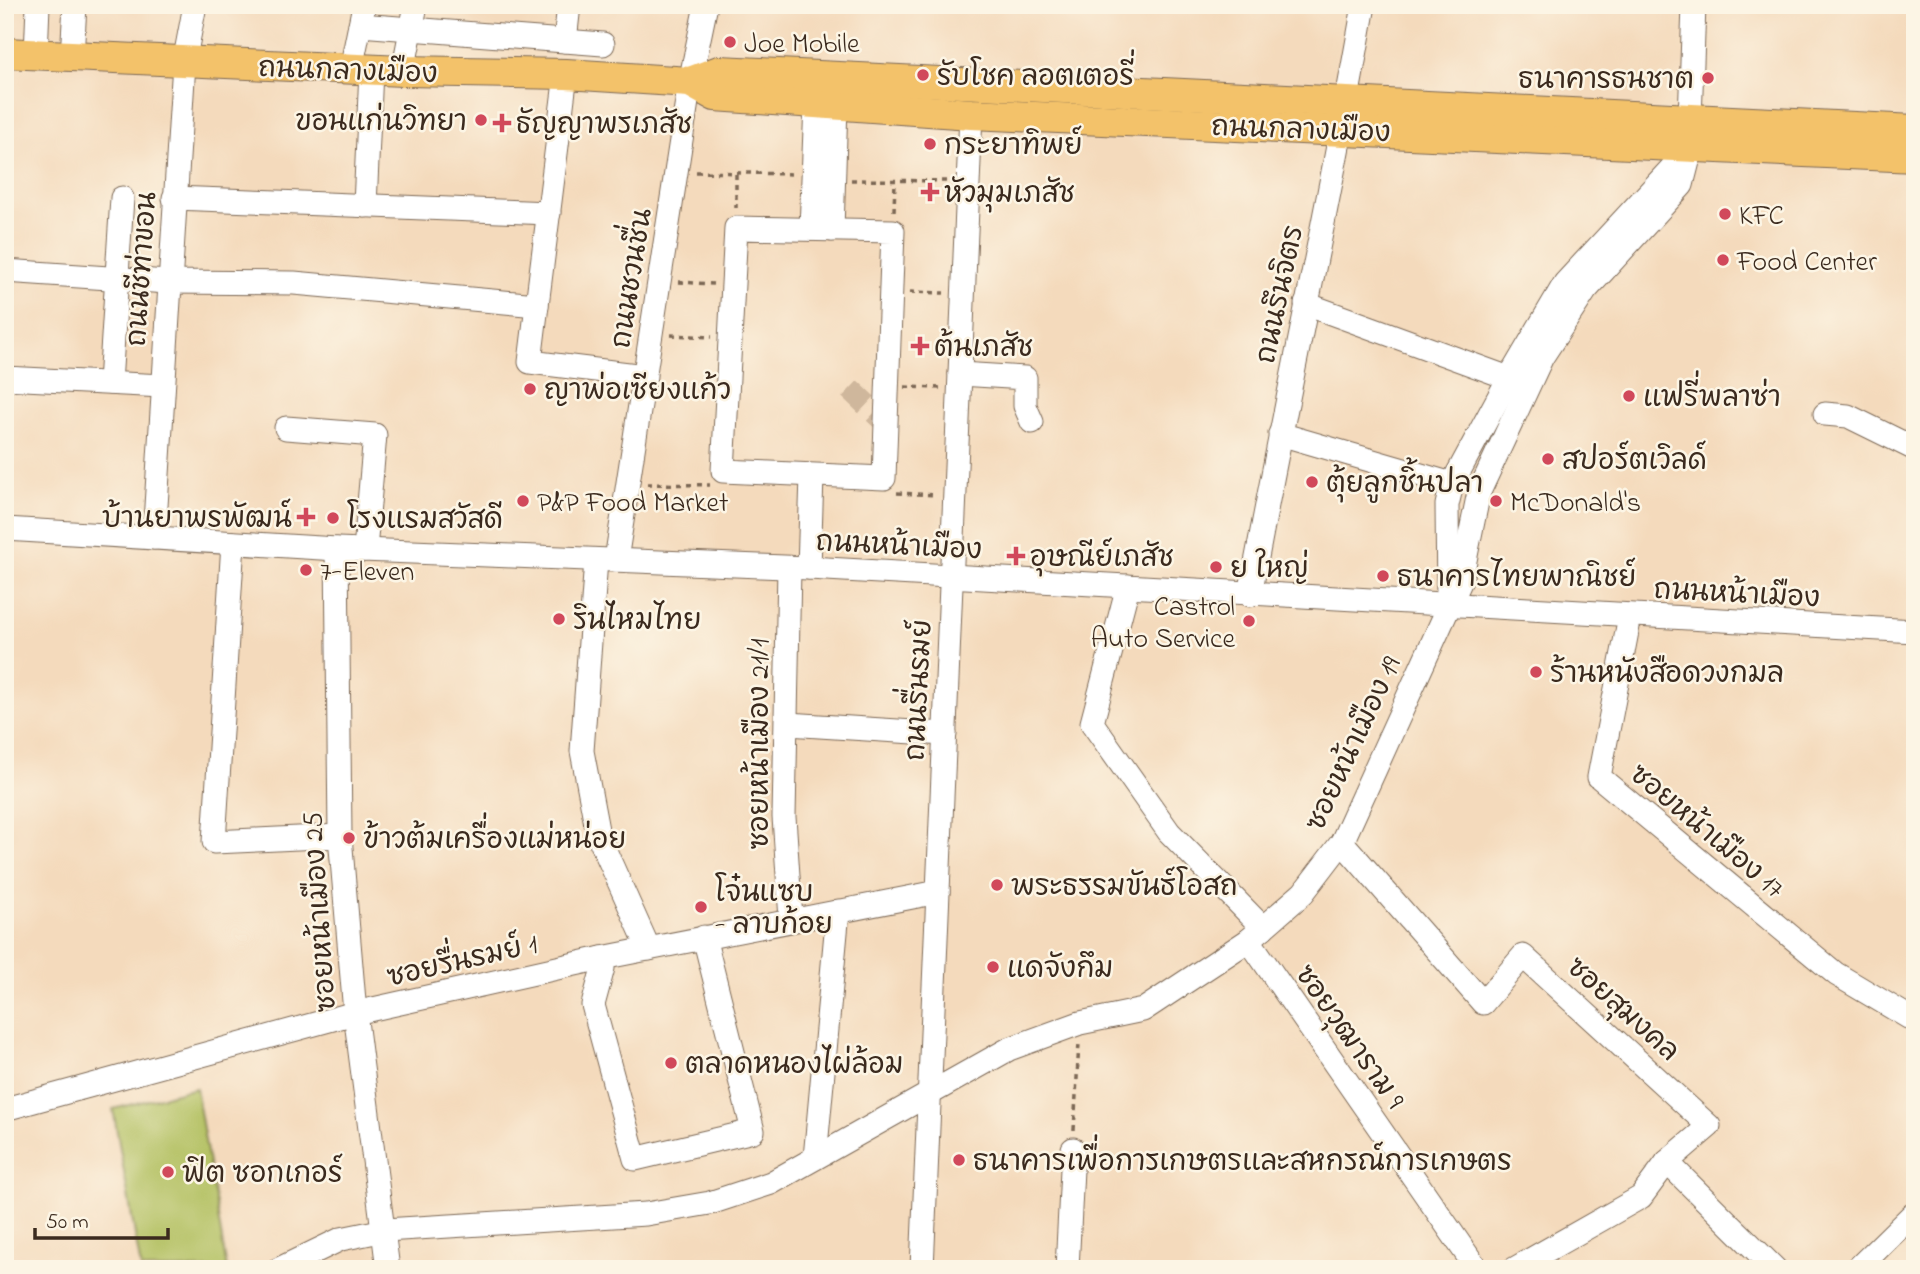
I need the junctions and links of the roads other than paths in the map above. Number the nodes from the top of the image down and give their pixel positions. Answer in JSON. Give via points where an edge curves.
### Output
{"nodes":[{"id":1,"x":38,"y":5,"type":"edge"},
{"id":2,"x":75,"y":5,"type":"edge"},
{"id":3,"x":195,"y":5,"type":"edge"},
{"id":4,"x":416,"y":5,"type":"edge"},
{"id":5,"x":569,"y":5,"type":"edge"},
{"id":6,"x":706,"y":5,"type":"edge"},
{"id":7,"x":1364,"y":5,"type":"edge"},
{"id":8,"x":1694,"y":5,"type":"edge"},
{"id":9,"x":362,"y":15,"type":"edge"},
{"id":10,"x":412,"y":29,"type":"junction"},
{"id":11,"x":565,"y":41,"type":"junction"},
{"id":12,"x":603,"y":44,"type":"dead end"},
{"id":13,"x":5,"y":53,"type":"edge"},
{"id":14,"x":36,"y":55,"type":"junction"},
{"id":15,"x":72,"y":57,"type":"junction"},
{"id":16,"x":184,"y":63,"type":"junction"},
{"id":17,"x":361,"y":70,"type":"junction"},
{"id":18,"x":403,"y":72,"type":"junction"},
{"id":19,"x":566,"y":74,"type":"junction"},
{"id":20,"x":691,"y":82,"type":"junction"},
{"id":21,"x":973,"y":84,"type":"junction"},
{"id":22,"x":826,"y":104,"type":"junction"},
{"id":23,"x":971,"y":114,"type":"junction"},
{"id":24,"x":1346,"y":116,"type":"junction"},
{"id":25,"x":1915,"y":130,"type":"edge"},
{"id":26,"x":1691,"y":133,"type":"junction"},
{"id":27,"x":1915,"y":157,"type":"edge"},
{"id":28,"x":122,"y":198,"type":"dead end"},
{"id":29,"x":174,"y":198,"type":"junction"},
{"id":30,"x":366,"y":206,"type":"junction"},
{"id":31,"x":549,"y":214,"type":"junction"},
{"id":32,"x":821,"y":229,"type":"junction"},
{"id":33,"x":5,"y":271,"type":"edge"},
{"id":34,"x":117,"y":276,"type":"junction"},
{"id":35,"x":168,"y":282,"type":"junction"},
{"id":36,"x":1306,"y":304,"type":"junction"},
{"id":37,"x":537,"y":306,"type":"junction"},
{"id":38,"x":645,"y":376,"type":"junction"},
{"id":39,"x":5,"y":378,"type":"edge"},
{"id":40,"x":1509,"y":378,"type":"junction"},
{"id":41,"x":960,"y":381,"type":"junction"},
{"id":42,"x":110,"y":383,"type":"junction"},
{"id":43,"x":163,"y":386,"type":"junction"},
{"id":44,"x":1825,"y":414,"type":"dead end"},
{"id":45,"x":1032,"y":422,"type":"dead end"},
{"id":46,"x":286,"y":428,"type":"dead end"},
{"id":47,"x":1280,"y":434,"type":"junction"},
{"id":48,"x":1915,"y":449,"type":"edge"},
{"id":49,"x":812,"y":476,"type":"junction"},
{"id":50,"x":1452,"y":484,"type":"junction"},
{"id":51,"x":5,"y":529,"type":"edge"},
{"id":52,"x":154,"y":538,"type":"junction"},
{"id":53,"x":233,"y":543,"type":"junction"},
{"id":54,"x":337,"y":549,"type":"junction"},
{"id":55,"x":365,"y":550,"type":"junction"},
{"id":56,"x":606,"y":560,"type":"junction"},
{"id":57,"x":799,"y":568,"type":"junction"},
{"id":58,"x":952,"y":576,"type":"junction"},
{"id":59,"x":1128,"y":586,"type":"junction"},
{"id":60,"x":1250,"y":595,"type":"junction"},
{"id":61,"x":1448,"y":606,"type":"junction"},
{"id":62,"x":1630,"y":616,"type":"junction"},
{"id":63,"x":1915,"y":631,"type":"edge"},
{"id":64,"x":788,"y":724,"type":"junction"},
{"id":65,"x":945,"y":734,"type":"junction"},
{"id":66,"x":341,"y":836,"type":"junction"},
{"id":67,"x":1342,"y":842,"type":"junction"},
{"id":68,"x":938,"y":892,"type":"junction"},
{"id":69,"x":838,"y":911,"type":"junction"},
{"id":70,"x":791,"y":919,"type":"junction"},
{"id":71,"x":1256,"y":934,"type":"junction"},
{"id":72,"x":704,"y":937,"type":"junction"},
{"id":73,"x":649,"y":949,"type":"junction"},
{"id":74,"x":602,"y":958,"type":"junction"},
{"id":75,"x":355,"y":1013,"type":"junction"},
{"id":76,"x":1915,"y":1021,"type":"edge"},
{"id":77,"x":931,"y":1091,"type":"junction"},
{"id":78,"x":5,"y":1109,"type":"edge"},
{"id":79,"x":1073,"y":1149,"type":"road end"},
{"id":80,"x":815,"y":1158,"type":"junction"},
{"id":81,"x":1667,"y":1162,"type":"junction"},
{"id":82,"x":1915,"y":1218,"type":"edge"},
{"id":83,"x":386,"y":1230,"type":"junction"},
{"id":84,"x":1764,"y":1266,"type":"edge"},
{"id":85,"x":279,"y":1269,"type":"edge"},
{"id":86,"x":388,"y":1269,"type":"edge"},
{"id":87,"x":922,"y":1269,"type":"edge"},
{"id":88,"x":1067,"y":1269,"type":"edge"},
{"id":89,"x":1477,"y":1269,"type":"edge"},
{"id":90,"x":1514,"y":1269,"type":"edge"},
{"id":91,"x":1857,"y":1269,"type":"edge"}],
"edges":[{"from":1,"to":14,"type":"street"},
{"from":2,"to":15,"type":"street"},
{"from":3,"to":16,"type":"street","name":"ถนนชีท่าขอน"},
{"from":4,"to":10,"type":"street"},
{"from":5,"to":11,"type":"street"},
{"from":6,"to":20,"type":"street","name":"ถนนชวนชื่น"},
{"from":7,"to":24,"type":"street","name":"ถนนรึนจิตร"},
{"from":8,"to":26,"type":"street","name":"ซอยหน้าเมือง 19"},
{"from":9,"to":10,"type":"street"},
{"from":9,"to":17,"type":"street"},
{"from":10,"to":11,"type":"street"},
{"from":10,"to":18,"type":"street"},
{"from":11,"to":12,"type":"street"},
{"from":13,"to":14,"type":"main road","name":"ถนนกลางเมือง"},
{"from":14,"to":15,"type":"main road","name":"ถนนกลางเมือง"},
{"from":15,"to":16,"type":"main road","name":"ถนนกลางเมือง"},
{"from":16,"to":17,"type":"main road","name":"ถนนกลางเมือง"},
{"from":16,"to":29,"type":"street","name":"ถนนชีท่าขอน"},
{"from":17,"to":18,"type":"main road","name":"ถนนกลางเมือง"},
{"from":17,"to":30,"type":"street"},
{"from":18,"to":19,"type":"main road","name":"ถนนกลางเมือง"},
{"from":19,"to":20,"type":"main road","name":"ถนนกลางเมือง"},
{"from":19,"to":31,"type":"street"},
{"from":20,"to":21,"type":"main road","name":"ถนนกลางเมือง","via":[[719,71]]},
{"from":20,"to":22,"type":"main road","name":"ถนนกลางเมือง","via":[[715,96]]},
{"from":20,"to":38,"type":"street","name":"ถนนชวนชื่น"},
{"from":21,"to":23,"type":"main road"},
{"from":21,"to":24,"type":"main road","name":"ถนนกลางเมือง"},
{"from":22,"to":23,"type":"main road","name":"ถนนกลางเมือง"},
{"from":22,"to":32,"type":"street"},
{"from":23,"to":24,"type":"main road","name":"ถนนกลางเมือง"},
{"from":23,"to":41,"type":"street","name":"ถนนรื่นรมย์"},
{"from":24,"to":26,"type":"main road","name":"ถนนกลางเมือง"},
{"from":24,"to":36,"type":"street","name":"ถนนรึนจิตร"},
{"from":25,"to":26,"type":"main road","name":"ถนนกลางเมือง"},
{"from":26,"to":27,"type":"main road","name":"ถนนกลางเมือง"},
{"from":26,"to":40,"type":"street","via":[[1565,283]]},
{"from":26,"to":61,"type":"street","name":"ซอยหน้าเมือง 19","via":[[1682,185],[1586,290],[1542,357],[1479,492],[1461,580]]},
{"from":28,"to":34,"type":"street"},
{"from":29,"to":30,"type":"street"},
{"from":29,"to":35,"type":"street","name":"ถนนชีท่าขอน"},
{"from":30,"to":31,"type":"street"},
{"from":31,"to":37,"type":"street"},
{"from":32,"to":49,"type":"street","via":[[893,231],[891,292],[884,478]]},
{"from":32,"to":49,"type":"street","via":[[736,228],[723,471]]},
{"from":33,"to":34,"type":"street"},
{"from":34,"to":35,"type":"street"},
{"from":34,"to":42,"type":"street"},
{"from":35,"to":37,"type":"street","via":[[294,283]]},
{"from":35,"to":43,"type":"street","name":"ถนนชีท่าขอน"},
{"from":36,"to":40,"type":"street"},
{"from":36,"to":47,"type":"street","name":"ถนนรึนจิตร"},
{"from":37,"to":38,"type":"street","via":[[530,362]]},
{"from":38,"to":56,"type":"street","name":"ถนนชวนชื่น","via":[[628,484]]},
{"from":39,"to":42,"type":"street"},
{"from":40,"to":50,"type":"street"},
{"from":41,"to":45,"type":"street","via":[[1025,378]]},
{"from":41,"to":58,"type":"street","name":"ถนนรื่นรมย์"},
{"from":42,"to":43,"type":"street"},
{"from":43,"to":52,"type":"street","name":"ถนนชีท่าขอน"},
{"from":44,"to":48,"type":"street","via":[[1848,416]]},
{"from":46,"to":55,"type":"street","via":[[375,435]]},
{"from":47,"to":50,"type":"street"},
{"from":47,"to":60,"type":"street","name":"ถนนรึนจิตร"},
{"from":49,"to":57,"type":"street","name":"ซอยหน้าเมือง 21/1"},
{"from":50,"to":61,"type":"street","via":[[1447,505]]},
{"from":51,"to":52,"type":"street","name":"ถนนหน้าเมือง"},
{"from":52,"to":53,"type":"street","name":"ถนนหน้าเมือง"},
{"from":53,"to":54,"type":"street","name":"ถนนหน้าเมือง"},
{"from":53,"to":66,"type":"street","via":[[215,842]]},
{"from":54,"to":55,"type":"street","name":"ถนนหน้าเมือง"},
{"from":54,"to":66,"type":"street","name":"ซอยหน้าเมือง 25"},
{"from":55,"to":56,"type":"street","name":"ถนนหน้าเมือง"},
{"from":56,"to":57,"type":"street","name":"ถนนหน้าเมือง"},
{"from":56,"to":73,"type":"street","name":"ถนนชวนชื่น","via":[[582,751],[598,835]]},
{"from":57,"to":58,"type":"street","name":"ถนนหน้าเมือง"},
{"from":57,"to":64,"type":"street","name":"ซอยหน้าเมือง 21/1"},
{"from":58,"to":59,"type":"street","name":"ถนนหน้าเมือง"},
{"from":58,"to":65,"type":"street","name":"ถนนรื่นรมย์"},
{"from":59,"to":60,"type":"street","name":"ถนนหน้าเมือง"},
{"from":59,"to":71,"type":"street","name":"ซอยวุฒาราม 9","via":[[1092,723],[1169,832]]},
{"from":60,"to":61,"type":"street","name":"ถนนหน้าเมือง"},
{"from":61,"to":62,"type":"street","name":"ถนนหน้าเมือง"},
{"from":61,"to":67,"type":"street","name":"ซอยหน้าเมือง 19"},
{"from":62,"to":63,"type":"street","name":"ถนนหน้าเมือง"},
{"from":62,"to":76,"type":"street","name":"ซอยหน้าเมือง 17","via":[[1599,777],[1836,974]]},
{"from":64,"to":65,"type":"street"},
{"from":64,"to":70,"type":"street","name":"ซอยหน้าเมือง 21/1","via":[[784,817]]},
{"from":65,"to":68,"type":"street","name":"ถนนรื่นรมย์"},
{"from":66,"to":75,"type":"street","name":"ซอยหน้าเมือง 25"},
{"from":67,"to":71,"type":"street","name":"ซอยหน้าเมือง 19","via":[[1303,893]]},
{"from":67,"to":81,"type":"street","name":"ซอยสุมงคล","via":[[1483,1003],[1523,956],[1709,1126]]},
{"from":68,"to":69,"type":"street","name":"ซอยรื่นรมย์ 1"},
{"from":68,"to":77,"type":"street","name":"ถนนรื่นรมย์"},
{"from":69,"to":70,"type":"street","name":"ซอยรื่นรมย์ 1"},
{"from":69,"to":80,"type":"street"},
{"from":70,"to":72,"type":"street","name":"ซอยรื่นรมย์ 1"},
{"from":71,"to":77,"type":"street","name":"ซอยหน้าเมือง 19","via":[[1143,1010],[1080,1023],[1009,1049]]},
{"from":71,"to":89,"type":"street","name":"ซอยวุฒาราม 9"},
{"from":72,"to":73,"type":"street","name":"ซอยรื่นรมย์ 1"},
{"from":72,"to":74,"type":"street","via":[[753,1130],[635,1159],[593,1005]]},
{"from":73,"to":74,"type":"street","name":"ซอยรื่นรมย์ 1"},
{"from":74,"to":75,"type":"street","name":"ซอยรื่นรมย์ 1"},
{"from":75,"to":78,"type":"street","name":"ซอยรื่นรมย์ 1"},
{"from":75,"to":83,"type":"street","name":"ซอยหน้าเมือง 25"},
{"from":77,"to":80,"type":"street","name":"ซอยหน้าเมือง 19"},
{"from":77,"to":87,"type":"street","name":"ถนนรื่นรมย์"},
{"from":79,"to":88,"type":"street"},
{"from":80,"to":83,"type":"street","name":"ซอยหน้าเมือง 19","via":[[771,1183],[710,1203],[646,1214]]},
{"from":81,"to":84,"type":"street"},
{"from":81,"to":90,"type":"street","name":"ซอยสุมงคล","via":[[1641,1197]]},
{"from":82,"to":91,"type":"street"},
{"from":83,"to":85,"type":"street","name":"ซอยหน้าเมือง 19","via":[[341,1239]]},
{"from":83,"to":86,"type":"street","name":"ซอยหน้าเมือง 25"}]}
